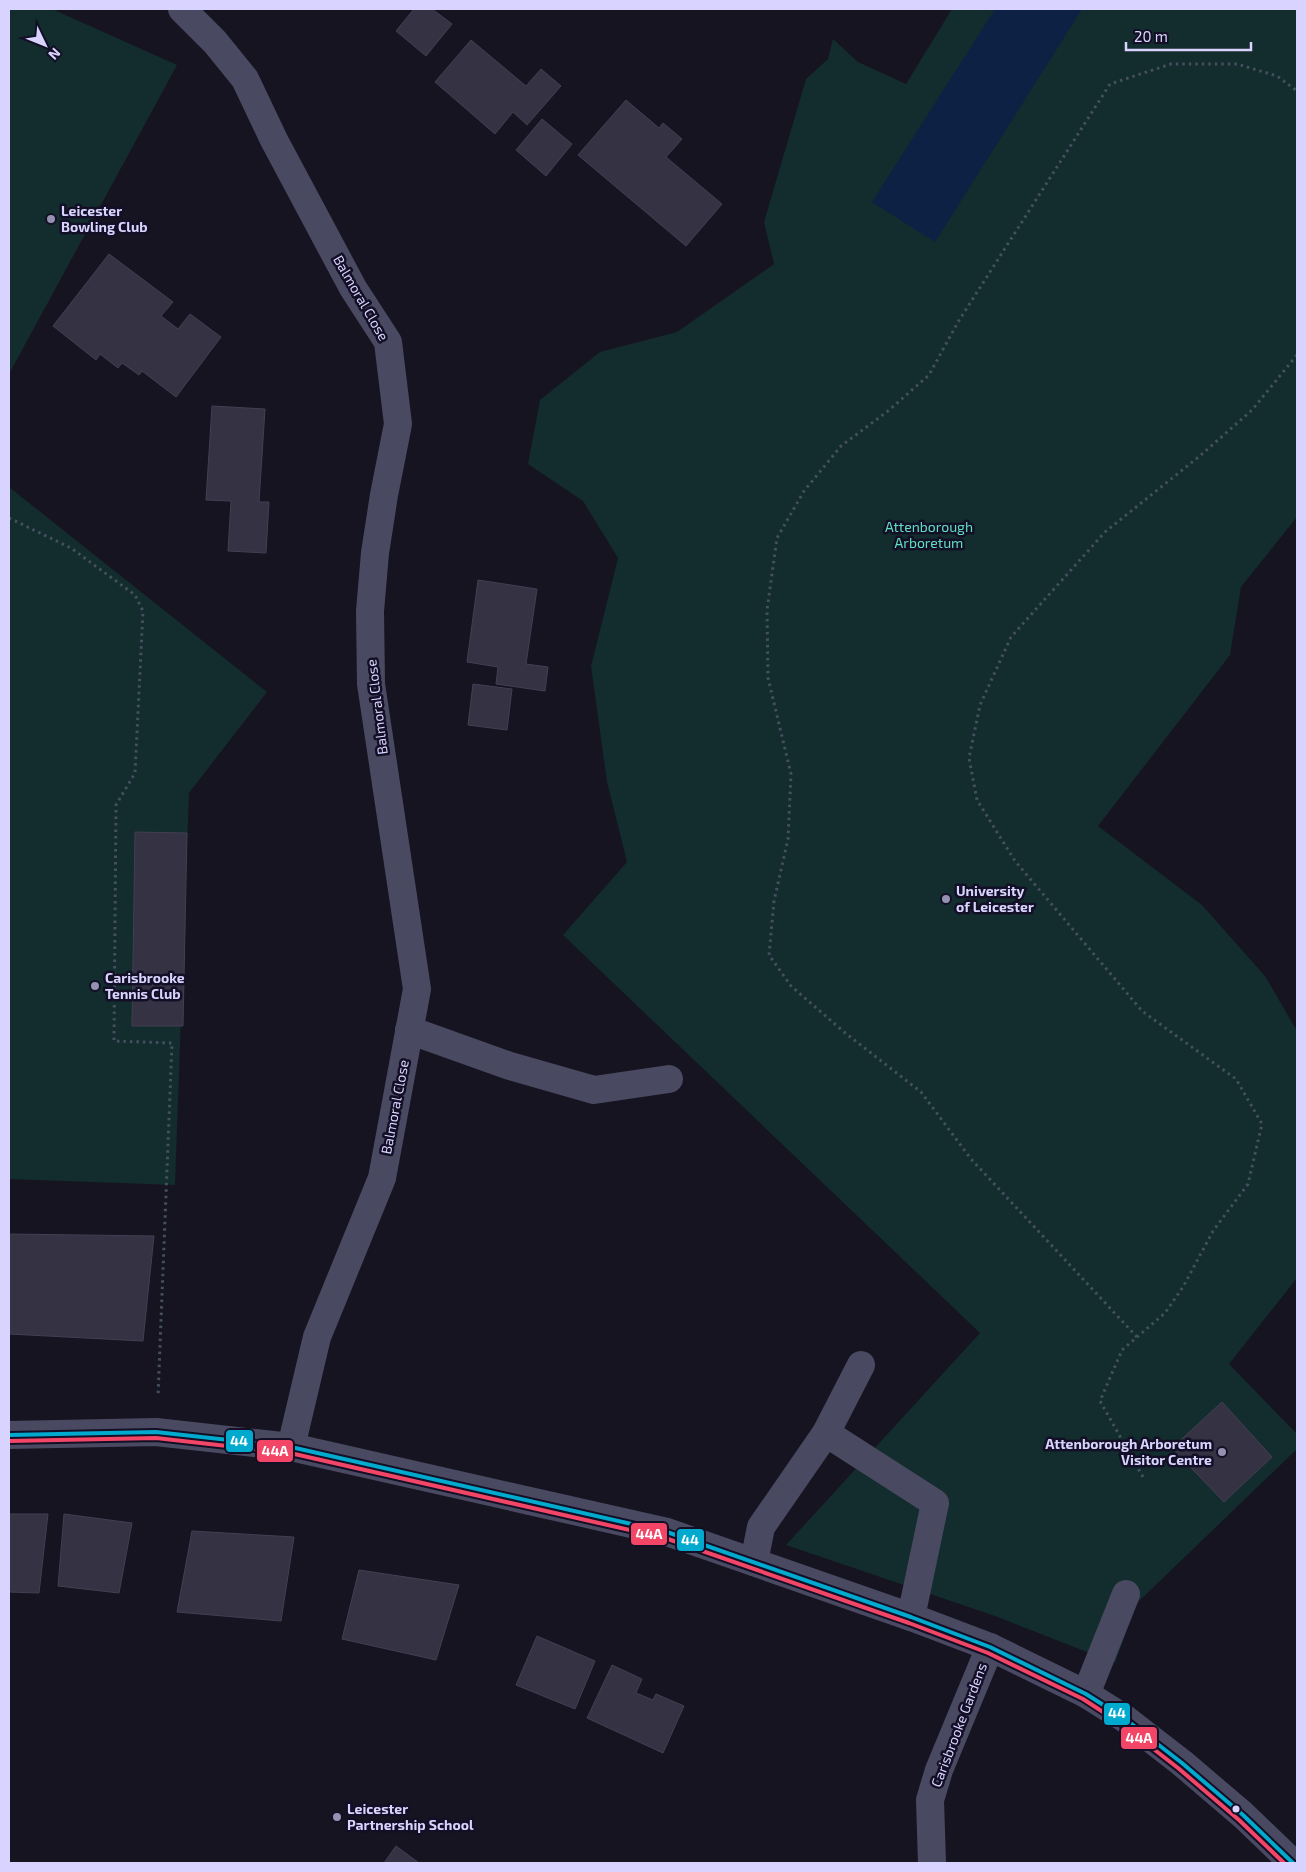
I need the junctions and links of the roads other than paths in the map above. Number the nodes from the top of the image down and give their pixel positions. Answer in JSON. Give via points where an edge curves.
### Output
{"nodes":[{"id":1,"x":182,"y":9,"type":"edge"},
{"id":2,"x":410,"y":1030,"type":"junction"},
{"id":3,"x":669,"y":1079,"type":"dead end"},
{"id":4,"x":861,"y":1365,"type":"dead end"},
{"id":5,"x":826,"y":1433,"type":"junction"},
{"id":6,"x":9,"y":1435,"type":"edge"},
{"id":7,"x":291,"y":1447,"type":"junction"},
{"id":8,"x":754,"y":1562,"type":"junction"},
{"id":9,"x":1126,"y":1594,"type":"dead end"},
{"id":10,"x":910,"y":1617,"type":"junction"},
{"id":11,"x":990,"y":1647,"type":"junction"},
{"id":12,"x":1086,"y":1694,"type":"junction"},
{"id":13,"x":932,"y":1863,"type":"edge"},
{"id":14,"x":1293,"y":1863,"type":"edge"}],
"edges":[{"from":1,"to":2,"type":"street","name":"Balmoral Close","via":[[245,79],[353,288],[388,342],[398,424],[376,553],[370,611],[371,684],[417,989]]},
{"from":2,"to":3,"type":"street","via":[[510,1066],[594,1090]]},
{"from":2,"to":7,"type":"street","name":"Balmoral Close","via":[[382,1178],[317,1337]]},
{"from":4,"to":5,"type":"street"},
{"from":5,"to":8,"type":"street","via":[[761,1527]]},
{"from":5,"to":10,"type":"street","via":[[935,1503]]},
{"from":6,"to":7,"type":"street","via":[[156,1432]]},
{"from":7,"to":8,"type":"street","via":[[666,1532]]},
{"from":8,"to":10,"type":"street"},
{"from":9,"to":12,"type":"street"},
{"from":10,"to":11,"type":"street"},
{"from":11,"to":12,"type":"street"},
{"from":11,"to":13,"type":"street","name":"Carisbrooke Gardens","via":[[932,1793]]},
{"from":12,"to":14,"type":"street","via":[[1124,1718],[1182,1763]]}]}
